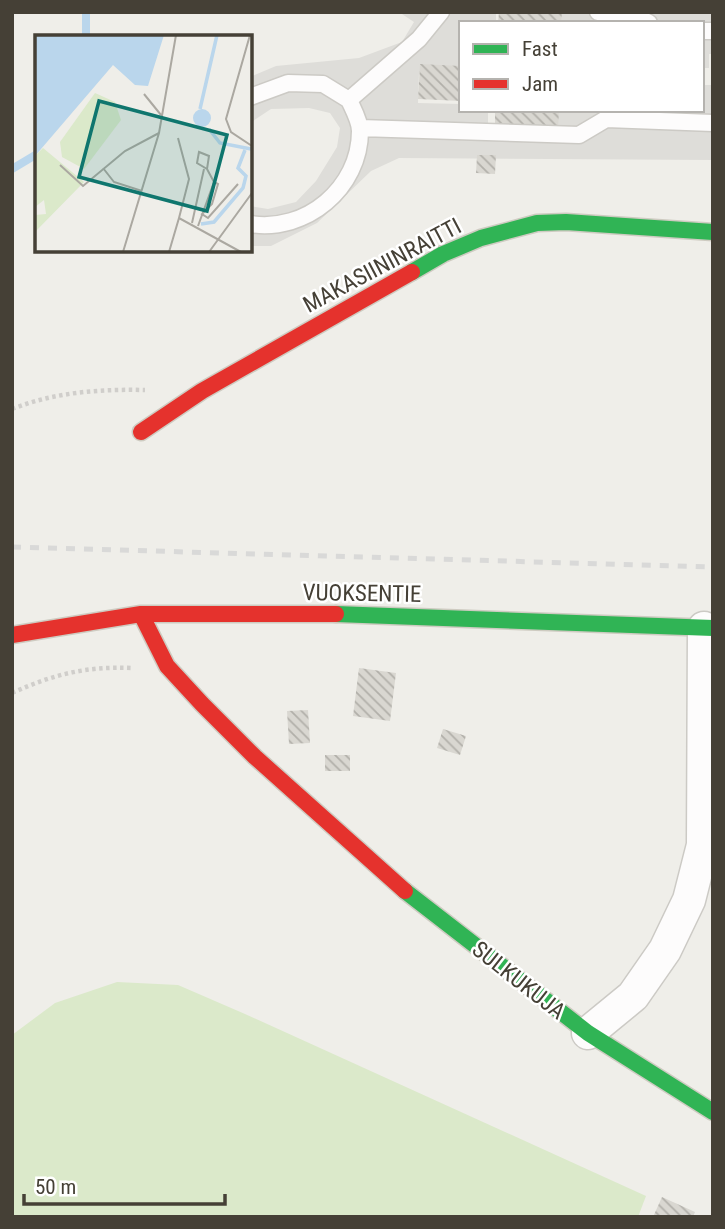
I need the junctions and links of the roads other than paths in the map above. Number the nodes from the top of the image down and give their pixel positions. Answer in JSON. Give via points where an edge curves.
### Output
{"nodes":[{"id":1,"x":441,"y":12,"type":"edge"},
{"id":2,"x":598,"y":12,"type":"edge"},
{"id":3,"x":645,"y":21,"type":"edge"},
{"id":4,"x":252,"y":96,"type":"edge"},
{"id":5,"x":349,"y":100,"type":"junction"},
{"id":6,"x":713,"y":123,"type":"edge"},
{"id":7,"x":360,"y":128,"type":"junction"},
{"id":8,"x":252,"y":224,"type":"edge"},
{"id":9,"x":713,"y":232,"type":"edge"},
{"id":10,"x":141,"y":432,"type":"dead end"},
{"id":11,"x":141,"y":614,"type":"junction"},
{"id":12,"x":709,"y":628,"type":"edge"},
{"id":13,"x":12,"y":635,"type":"edge"},
{"id":14,"x":588,"y":1033,"type":"junction"},
{"id":15,"x":713,"y":1112,"type":"edge"}],
"edges":[{"from":1,"to":5,"type":"lane","via":[[419,40]]},
{"from":2,"to":3,"type":"lane","via":[[631,14]]},
{"from":4,"to":5,"type":"lane","via":[[288,83],[323,84]]},
{"from":5,"to":7,"type":"lane"},
{"from":6,"to":7,"type":"lane","via":[[606,119],[579,135]]},
{"from":7,"to":8,"type":"lane","via":[[355,163],[340,189],[318,209],[292,222]]},
{"from":9,"to":10,"type":"street","name":"MAKASIININRAITTI","via":[[566,222],[537,223],[481,238],[443,254],[214,384]]},
{"from":11,"to":12,"type":"street","name":"VUOKSENTIE","via":[[345,614]]},
{"from":11,"to":13,"type":"street","name":"VUOKSENTIE"},
{"from":11,"to":14,"type":"street","name":"SULKUKUJA","via":[[167,666],[255,757],[387,877]]},
{"from":12,"to":14,"type":"street","name":"SULKUKUJA","via":[[703,845],[689,900],[665,950],[633,996]]},
{"from":14,"to":15,"type":"street"}]}
